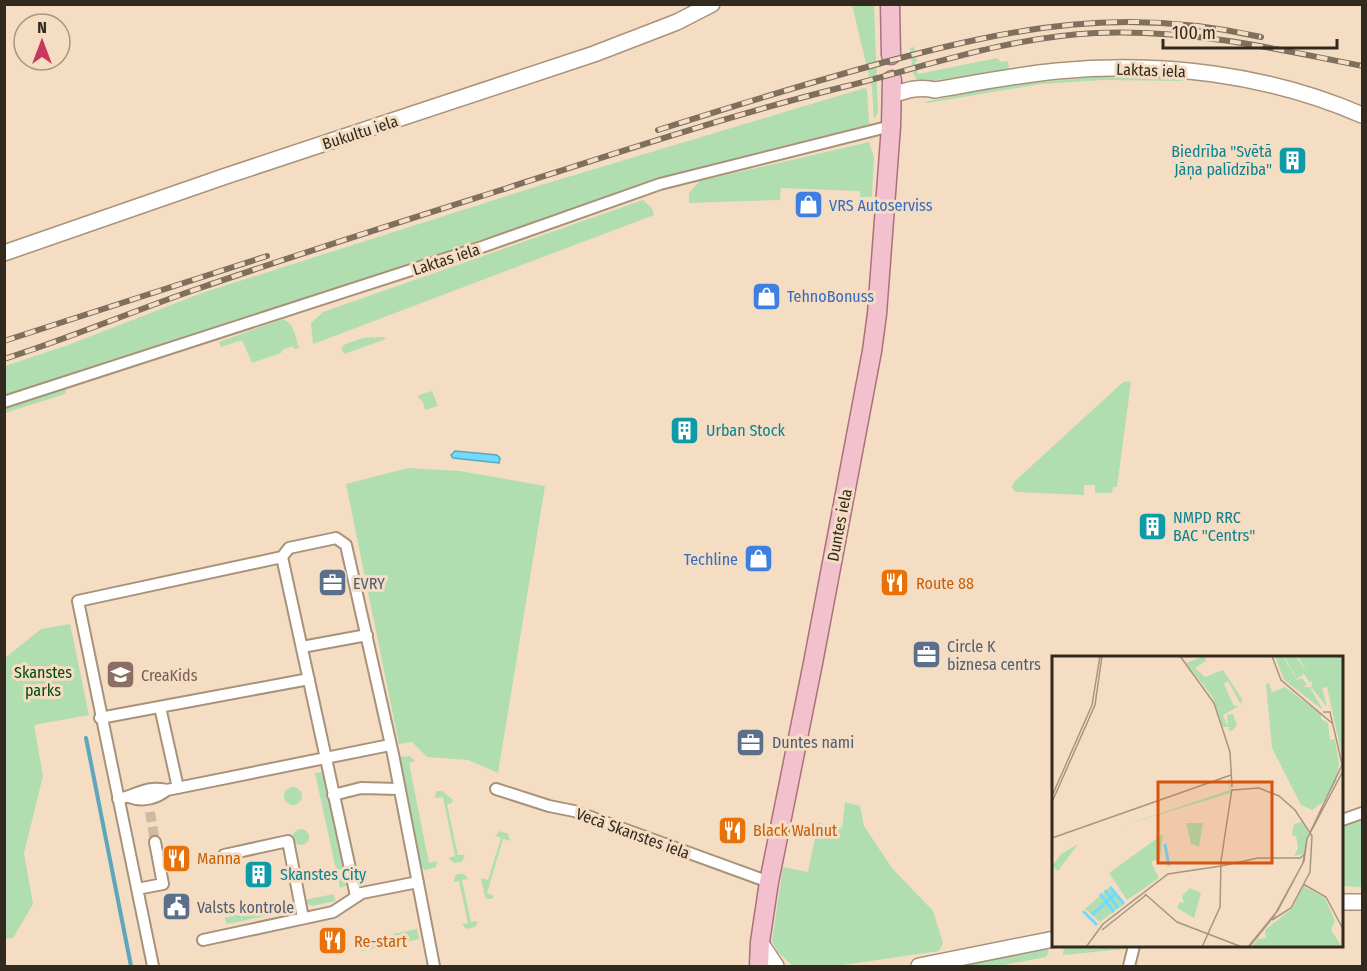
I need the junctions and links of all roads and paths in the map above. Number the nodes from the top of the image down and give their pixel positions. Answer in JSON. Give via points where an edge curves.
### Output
{"nodes":[{"id":1,"x":712,"y":4,"type":"edge"},
{"id":2,"x":890,"y":4,"type":"edge"},
{"id":3,"x":891,"y":55,"type":"dead end"},
{"id":4,"x":892,"y":88,"type":"joint"},
{"id":5,"x":1362,"y":115,"type":"edge"},
{"id":6,"x":891,"y":126,"type":"junction"},
{"id":7,"x":4,"y":253,"type":"edge"},
{"id":8,"x":4,"y":402,"type":"edge"},
{"id":9,"x":282,"y":557,"type":"junction"},
{"id":10,"x":367,"y":635,"type":"junction"},
{"id":11,"x":302,"y":647,"type":"junction"},
{"id":12,"x":309,"y":679,"type":"junction"},
{"id":13,"x":160,"y":706,"type":"junction"},
{"id":14,"x":100,"y":718,"type":"junction"},
{"id":15,"x":390,"y":745,"type":"junction"},
{"id":16,"x":325,"y":757,"type":"junction"},
{"id":17,"x":172,"y":789,"type":"junction"},
{"id":18,"x":399,"y":789,"type":"junction"},
{"id":19,"x":496,"y":789,"type":"dead end"},
{"id":20,"x":333,"y":795,"type":"junction"},
{"id":21,"x":129,"y":797,"type":"junction"},
{"id":22,"x":147,"y":799,"type":"junction"},
{"id":23,"x":118,"y":800,"type":"junction"},
{"id":24,"x":150,"y":812,"type":"tunnel mouth"},
{"id":25,"x":1362,"y":813,"type":"edge"},
{"id":26,"x":1343,"y":819,"type":"edge"},
{"id":27,"x":155,"y":842,"type":"tunnel mouth"},
{"id":28,"x":224,"y":855,"type":"dead end"},
{"id":29,"x":418,"y":882,"type":"junction"},
{"id":30,"x":769,"y":882,"type":"junction"},
{"id":31,"x":137,"y":890,"type":"junction"},
{"id":32,"x":356,"y":896,"type":"junction"},
{"id":33,"x":1343,"y":902,"type":"edge"},
{"id":34,"x":1362,"y":902,"type":"edge"},
{"id":35,"x":303,"y":918,"type":"junction"},
{"id":36,"x":1052,"y":939,"type":"edge"},
{"id":37,"x":203,"y":940,"type":"dead end"},
{"id":38,"x":760,"y":942,"type":"junction"},
{"id":39,"x":1134,"y":947,"type":"edge"},
{"id":40,"x":153,"y":966,"type":"edge"},
{"id":41,"x":434,"y":966,"type":"edge"},
{"id":42,"x":759,"y":966,"type":"edge"},
{"id":43,"x":776,"y":966,"type":"edge"},
{"id":44,"x":919,"y":966,"type":"edge"},
{"id":45,"x":1129,"y":966,"type":"edge"}],
"edges":[{"from":1,"to":7,"type":"street","name":"Bukultu iela","via":[[594,54]]},
{"from":2,"to":3,"type":"main road"},
{"from":4,"to":5,"type":"street","name":"Laktas iela","via":[[935,90],[1058,71],[1163,69],[1268,83]]},
{"from":4,"to":6,"type":"main road","name":"Duntes iela"},
{"from":6,"to":8,"type":"street","name":"Laktas iela","via":[[660,184],[447,259]]},
{"from":6,"to":30,"type":"main road","name":"Duntes iela","via":[[872,351]]},
{"from":9,"to":10,"type":"street","via":[[289,548],[336,538],[346,545]]},
{"from":9,"to":11,"type":"street"},
{"from":9,"to":14,"type":"street","via":[[78,601]]},
{"from":10,"to":11,"type":"street"},
{"from":10,"to":15,"type":"street"},
{"from":11,"to":12,"type":"street"},
{"from":12,"to":13,"type":"street"},
{"from":12,"to":16,"type":"street"},
{"from":13,"to":14,"type":"street"},
{"from":13,"to":17,"type":"street"},
{"from":14,"to":23,"type":"street"},
{"from":15,"to":16,"type":"street"},
{"from":15,"to":18,"type":"street"},
{"from":16,"to":17,"type":"street"},
{"from":16,"to":20,"type":"street"},
{"from":17,"to":21,"type":"street","via":[[144,790]]},
{"from":17,"to":22,"type":"street"},
{"from":18,"to":20,"type":"street","via":[[361,788]]},
{"from":18,"to":29,"type":"street"},
{"from":19,"to":30,"type":"street","name":"Vecā Skanstes iela","via":[[574,811]]},
{"from":20,"to":32,"type":"street"},
{"from":21,"to":22,"type":"street"},
{"from":21,"to":23,"type":"street"},
{"from":22,"to":24,"type":"street"},
{"from":23,"to":31,"type":"street"},
{"from":25,"to":26,"type":"street"},
{"from":27,"to":31,"type":"street","via":[[163,884]]},
{"from":28,"to":35,"type":"street","via":[[288,841]]},
{"from":29,"to":32,"type":"street"},
{"from":29,"to":41,"type":"street"},
{"from":30,"to":38,"type":"main road","name":"Duntes iela"},
{"from":31,"to":40,"type":"street"},
{"from":32,"to":35,"type":"street","via":[[333,912]]},
{"from":33,"to":34,"type":"street"},
{"from":35,"to":37,"type":"street"},
{"from":36,"to":44,"type":"street"},
{"from":38,"to":42,"type":"main road","name":"Duntes iela"},
{"from":38,"to":43,"type":"street"},
{"from":39,"to":45,"type":"street"}]}
